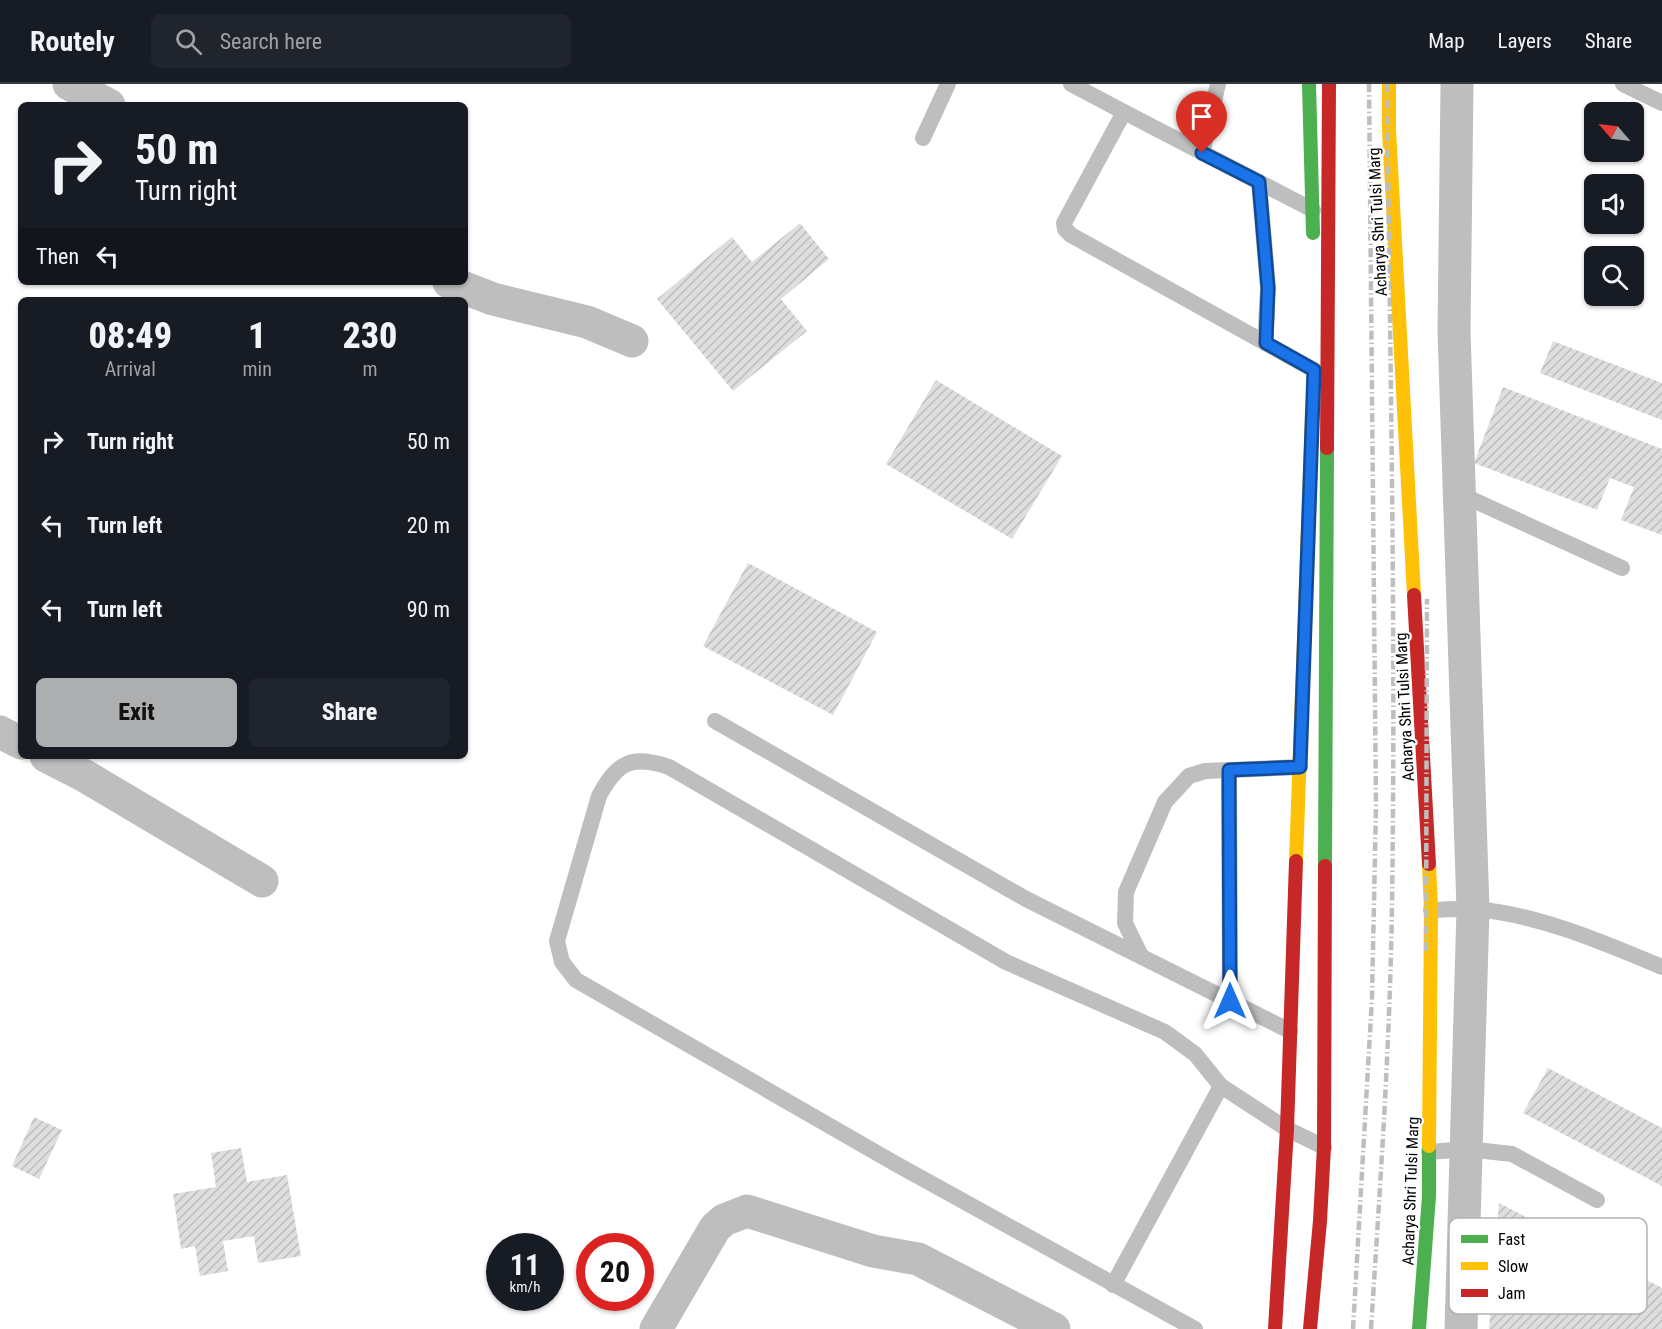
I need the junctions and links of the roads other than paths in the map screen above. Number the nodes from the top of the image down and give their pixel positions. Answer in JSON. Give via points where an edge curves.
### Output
{"nodes":[{"id":1,"x":948,"y":84,"type":"edge"},
{"id":2,"x":1071,"y":84,"type":"edge"},
{"id":3,"x":1218,"y":84,"type":"edge"},
{"id":4,"x":1309,"y":84,"type":"edge"},
{"id":5,"x":1329,"y":84,"type":"edge"},
{"id":6,"x":1389,"y":84,"type":"edge"},
{"id":7,"x":1457,"y":84,"type":"edge"},
{"id":8,"x":1623,"y":84,"type":"edge"},
{"id":9,"x":1662,"y":103,"type":"edge"},
{"id":10,"x":1124,"y":112,"type":"junction"},
{"id":11,"x":923,"y":138,"type":"dead end"},
{"id":12,"x":1202,"y":153,"type":"junction"},
{"id":13,"x":1259,"y":182,"type":"junction"},
{"id":14,"x":1313,"y":210,"type":"junction"},
{"id":15,"x":457,"y":285,"type":"edge"},
{"id":16,"x":632,"y":342,"type":"dead end"},
{"id":17,"x":1266,"y":343,"type":"junction"},
{"id":18,"x":1314,"y":376,"type":"joint"},
{"id":19,"x":1313,"y":405,"type":"dead end"},
{"id":20,"x":1460,"y":495,"type":"junction"},
{"id":21,"x":1622,"y":568,"type":"dead end"},
{"id":22,"x":715,"y":721,"type":"dead end"},
{"id":23,"x":0,"y":732,"type":"edge"},
{"id":24,"x":18,"y":741,"type":"edge"},
{"id":25,"x":52,"y":759,"type":"edge"},
{"id":26,"x":1300,"y":767,"type":"junction"},
{"id":27,"x":1229,"y":770,"type":"junction"},
{"id":28,"x":262,"y":881,"type":"dead end"},
{"id":29,"x":1473,"y":909,"type":"junction"},
{"id":30,"x":1431,"y":910,"type":"junction"},
{"id":31,"x":1141,"y":956,"type":"junction"},
{"id":32,"x":1662,"y":967,"type":"edge"},
{"id":33,"x":1230,"y":1001,"type":"junction"},
{"id":34,"x":1290,"y":1031,"type":"junction"},
{"id":35,"x":1221,"y":1086,"type":"junction"},
{"id":36,"x":1287,"y":1129,"type":"junction"},
{"id":37,"x":1324,"y":1147,"type":"junction"},
{"id":38,"x":1467,"y":1149,"type":"junction"},
{"id":39,"x":1429,"y":1152,"type":"junction"},
{"id":40,"x":1597,"y":1200,"type":"dead end"},
{"id":41,"x":1465,"y":1218,"type":"edge"},
{"id":42,"x":1113,"y":1285,"type":"junction"},
{"id":43,"x":1462,"y":1314,"type":"edge"},
{"id":44,"x":656,"y":1329,"type":"edge"},
{"id":45,"x":1054,"y":1329,"type":"edge"},
{"id":46,"x":1195,"y":1329,"type":"edge"},
{"id":47,"x":1275,"y":1329,"type":"edge"},
{"id":48,"x":1310,"y":1329,"type":"edge"},
{"id":49,"x":1419,"y":1329,"type":"edge"},
{"id":50,"x":1461,"y":1329,"type":"edge"}],
"edges":[{"from":1,"to":11,"type":"lane"},
{"from":2,"to":10,"type":"lane"},
{"from":3,"to":12,"type":"lane"},
{"from":4,"to":14,"type":"main road"},
{"from":5,"to":37,"type":"main road"},
{"from":6,"to":30,"type":"main road","name":"Acharya Shri Tulsi Marg"},
{"from":7,"to":20,"type":"street","via":[[1455,331]]},
{"from":8,"to":9,"type":"lane"},
{"from":10,"to":12,"type":"lane"},
{"from":10,"to":17,"type":"lane","via":[[1064,223],[1065,229]]},
{"from":12,"to":13,"type":"lane"},
{"from":13,"to":14,"type":"lane"},
{"from":13,"to":17,"type":"lane","via":[[1268,288]]},
{"from":14,"to":18,"type":"main road"},
{"from":15,"to":16,"type":"street","via":[[493,299],[587,322]]},
{"from":17,"to":18,"type":"lane"},
{"from":19,"to":26,"type":"main road"},
{"from":20,"to":21,"type":"lane"},
{"from":20,"to":29,"type":"street"},
{"from":22,"to":31,"type":"lane","via":[[1026,899]]},
{"from":23,"to":24,"type":"street"},
{"from":25,"to":28,"type":"street"},
{"from":26,"to":27,"type":"lane"},
{"from":26,"to":34,"type":"main road"},
{"from":27,"to":31,"type":"lane","via":[[1189,776],[1165,802],[1126,892],[1125,924]]},
{"from":27,"to":33,"type":"lane"},
{"from":29,"to":30,"type":"lane"},
{"from":29,"to":32,"type":"lane","via":[[1525,918],[1610,945]]},
{"from":29,"to":38,"type":"street"},
{"from":30,"to":39,"type":"main road","name":"Acharya Shri Tulsi Marg"},
{"from":31,"to":33,"type":"lane"},
{"from":33,"to":34,"type":"lane"},
{"from":34,"to":36,"type":"main road"},
{"from":35,"to":36,"type":"lane"},
{"from":35,"to":42,"type":"lane"},
{"from":35,"to":42,"type":"lane","via":[[1195,1054],[1165,1032],[1006,962],[669,767],[634,761],[610,776],[600,796],[557,941],[562,962],[576,980]]},
{"from":36,"to":37,"type":"lane"},
{"from":36,"to":47,"type":"main road"},
{"from":37,"to":48,"type":"main road"},
{"from":38,"to":39,"type":"lane"},
{"from":38,"to":40,"type":"lane","via":[[1512,1154]]},
{"from":38,"to":41,"type":"street"},
{"from":39,"to":49,"type":"main road","name":"Acharya Shri Tulsi Marg"},
{"from":42,"to":46,"type":"lane"},
{"from":43,"to":50,"type":"street"},
{"from":44,"to":45,"type":"street","via":[[715,1228],[723,1220],[747,1211],[873,1251],[918,1259]]}]}
